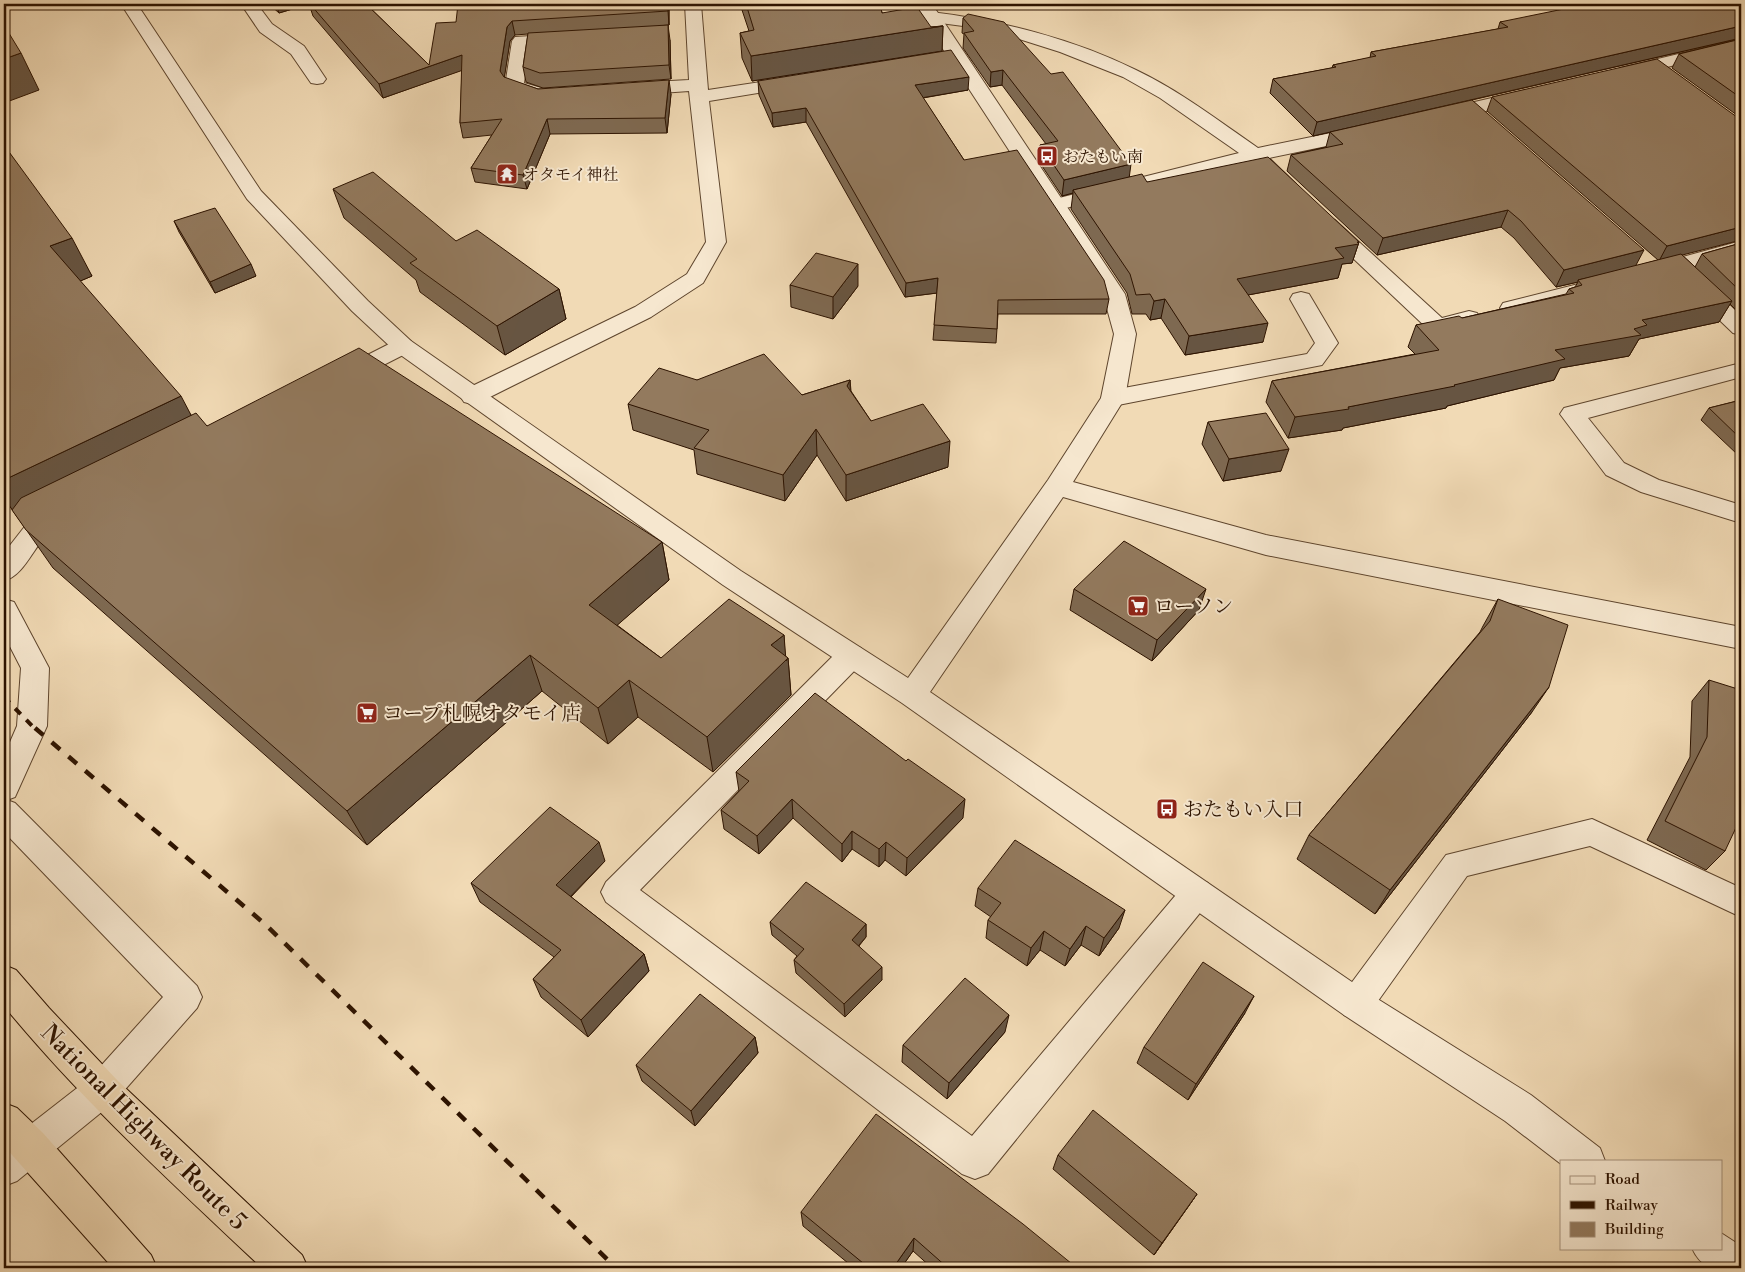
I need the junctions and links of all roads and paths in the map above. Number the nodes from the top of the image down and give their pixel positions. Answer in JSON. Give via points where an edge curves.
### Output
{"nodes":[{"id":1,"x":129,"y":4,"type":"edge"},
{"id":2,"x":249,"y":4,"type":"edge"},
{"id":3,"x":693,"y":4,"type":"edge"},
{"id":4,"x":927,"y":11,"type":"edge"},
{"id":5,"x":962,"y":12,"type":"edge"},
{"id":6,"x":579,"y":38,"type":"edge"},
{"id":7,"x":1741,"y":44,"type":"edge"},
{"id":8,"x":1654,"y":65,"type":"junction"},
{"id":9,"x":1606,"y":77,"type":"edge"},
{"id":10,"x":1670,"y":77,"type":"edge"},
{"id":11,"x":317,"y":79,"type":"dead end"},
{"id":12,"x":814,"y":79,"type":"edge"},
{"id":13,"x":620,"y":90,"type":"edge"},
{"id":14,"x":1548,"y":90,"type":"edge"},
{"id":15,"x":699,"y":91,"type":"junction"},
{"id":16,"x":561,"y":94,"type":"edge"},
{"id":17,"x":1424,"y":119,"type":"edge"},
{"id":18,"x":1386,"y":127,"type":"edge"},
{"id":19,"x":1255,"y":155,"type":"junction"},
{"id":20,"x":1054,"y":205,"type":"junction"},
{"id":21,"x":1741,"y":247,"type":"edge"},
{"id":22,"x":1645,"y":270,"type":"junction"},
{"id":23,"x":1301,"y":299,"type":"dead end"},
{"id":24,"x":1741,"y":328,"type":"edge"},
{"id":25,"x":404,"y":346,"type":"junction"},
{"id":26,"x":1741,"y":370,"type":"edge"},
{"id":27,"x":323,"y":386,"type":"edge"},
{"id":28,"x":472,"y":396,"type":"junction"},
{"id":29,"x":1113,"y":398,"type":"junction"},
{"id":30,"x":1057,"y":486,"type":"junction"},
{"id":31,"x":83,"y":506,"type":"edge"},
{"id":32,"x":1741,"y":514,"type":"edge"},
{"id":33,"x":4,"y":570,"type":"edge"},
{"id":34,"x":4,"y":609,"type":"edge"},
{"id":35,"x":1741,"y":638,"type":"edge"},
{"id":36,"x":851,"y":656,"type":"junction"},
{"id":37,"x":912,"y":696,"type":"junction"},
{"id":38,"x":4,"y":788,"type":"edge"},
{"id":39,"x":4,"y":812,"type":"edge"},
{"id":40,"x":1198,"y":893,"type":"junction"},
{"id":41,"x":1741,"y":903,"type":"edge"},
{"id":42,"x":4,"y":981,"type":"edge"},
{"id":43,"x":1356,"y":1004,"type":"junction"},
{"id":44,"x":102,"y":1090,"type":"junction"},
{"id":45,"x":4,"y":1121,"type":"edge"},
{"id":46,"x":17,"y":1157,"type":"edge"},
{"id":47,"x":1585,"y":1160,"type":"edge"},
{"id":48,"x":1714,"y":1250,"type":"edge"},
{"id":49,"x":138,"y":1268,"type":"edge"},
{"id":50,"x":289,"y":1268,"type":"edge"},
{"id":51,"x":1740,"y":1268,"type":"edge"}],
"edges":[{"from":1,"to":25,"type":"street","via":[[254,195],[360,306]]},
{"from":2,"to":11,"type":"street","via":[[266,28],[298,50]]},
{"from":3,"to":15,"type":"street","via":[[685,32]]},
{"from":4,"to":5,"type":"street"},
{"from":4,"to":20,"type":"street","via":[[947,58]]},
{"from":5,"to":19,"type":"street","via":[[1129,72],[1167,94]]},
{"from":6,"to":16,"type":"street","via":[[521,41],[514,86],[542,96]]},
{"from":7,"to":8,"type":"street"},
{"from":8,"to":9,"type":"street"},
{"from":8,"to":10,"type":"street"},
{"from":12,"to":15,"type":"street"},
{"from":13,"to":15,"type":"street"},
{"from":14,"to":17,"type":"street","via":[[1478,115]]},
{"from":15,"to":28,"type":"street","via":[[716,242],[695,278],[643,312]]},
{"from":18,"to":19,"type":"street"},
{"from":19,"to":20,"type":"street"},
{"from":19,"to":22,"type":"street","via":[[1438,326]]},
{"from":20,"to":29,"type":"street","via":[[1114,294],[1126,334]]},
{"from":21,"to":22,"type":"street"},
{"from":22,"to":24,"type":"street"},
{"from":23,"to":29,"type":"street","via":[[1328,343],[1314,360]]},
{"from":25,"to":27,"type":"street"},
{"from":25,"to":28,"type":"street"},
{"from":26,"to":32,"type":"street","via":[[1572,414],[1615,469],[1650,486]]},
{"from":28,"to":36,"type":"street","via":[[732,578]]},
{"from":29,"to":30,"type":"street"},
{"from":30,"to":35,"type":"street","via":[[1266,544]]},
{"from":30,"to":37,"type":"street"},
{"from":31,"to":33,"type":"street","via":[[38,528]]},
{"from":34,"to":38,"type":"street","via":[[35,668],[32,726]]},
{"from":36,"to":37,"type":"street"},
{"from":36,"to":40,"type":"street","via":[[617,892],[975,1161]]},
{"from":37,"to":40,"type":"street"},
{"from":39,"to":44,"type":"street","via":[[185,996]]},
{"from":40,"to":43,"type":"street"},
{"from":41,"to":43,"type":"street","via":[[1592,832],[1457,865]]},
{"from":42,"to":44,"type":"highway","name":"National Highway Route 5","via":[[39,1025]]},
{"from":43,"to":47,"type":"street","via":[[1518,1108]]},
{"from":44,"to":46,"type":"street"},
{"from":44,"to":50,"type":"highway","name":"National Highway Route 5"},
{"from":45,"to":46,"type":"highway"},
{"from":46,"to":49,"type":"highway"},
{"from":48,"to":51,"type":"street"}]}
